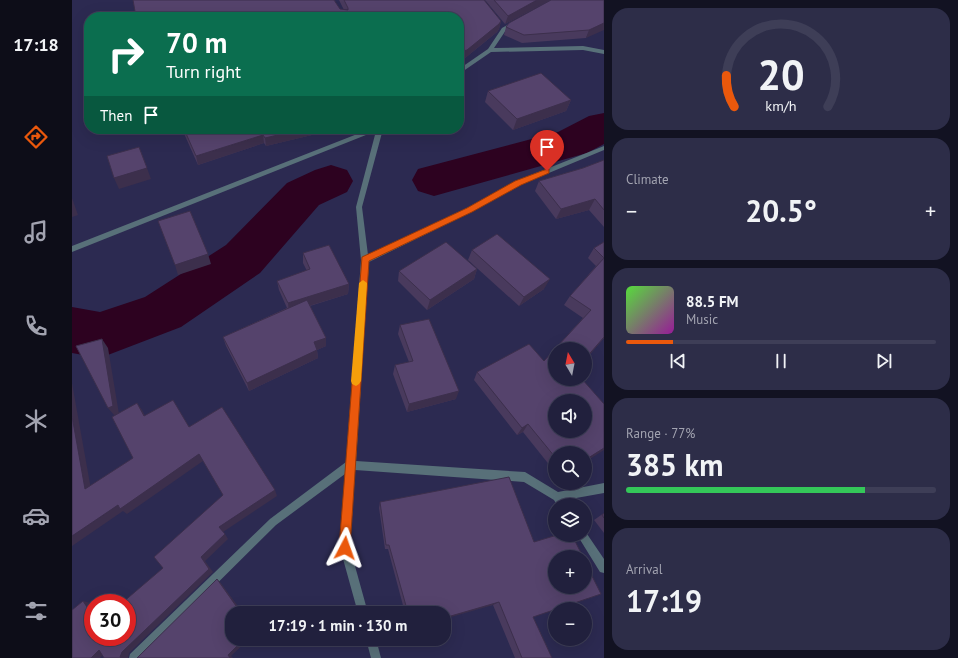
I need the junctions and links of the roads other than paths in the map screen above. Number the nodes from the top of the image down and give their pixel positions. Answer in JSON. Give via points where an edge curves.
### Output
{"nodes":[{"id":1,"x":524,"y":18,"type":"edge"},
{"id":2,"x":499,"y":23,"type":"edge"},
{"id":3,"x":504,"y":29,"type":"junction"},
{"id":4,"x":490,"y":50,"type":"junction"},
{"id":5,"x":604,"y":52,"type":"edge"},
{"id":6,"x":464,"y":68,"type":"edge"},
{"id":7,"x":363,"y":134,"type":"edge"},
{"id":8,"x":379,"y":134,"type":"edge"},
{"id":9,"x":604,"y":148,"type":"edge"},
{"id":10,"x":72,"y":249,"type":"edge"},
{"id":11,"x":365,"y":260,"type":"junction"},
{"id":12,"x":350,"y":465,"type":"junction"},
{"id":13,"x":604,"y":488,"type":"edge"},
{"id":14,"x":556,"y":498,"type":"edge"},
{"id":15,"x":570,"y":498,"type":"edge"},
{"id":16,"x":587,"y":542,"type":"edge"},
{"id":17,"x":604,"y":568,"type":"edge"},
{"id":18,"x":361,"y":606,"type":"edge"},
{"id":19,"x":373,"y":646,"type":"edge"},
{"id":20,"x":134,"y":658,"type":"edge"},
{"id":21,"x":376,"y":658,"type":"edge"}],
"edges":[{"from":1,"to":3,"type":"street"},
{"from":2,"to":3,"type":"street"},
{"from":3,"to":4,"type":"street"},
{"from":4,"to":5,"type":"street","via":[[583,48]]},
{"from":4,"to":6,"type":"street"},
{"from":7,"to":10,"type":"street"},
{"from":8,"to":11,"type":"street","via":[[359,207]]},
{"from":9,"to":11,"type":"street","via":[[518,183],[470,210]]},
{"from":11,"to":12,"type":"street"},
{"from":12,"to":14,"type":"street","via":[[525,477]]},
{"from":12,"to":18,"type":"street","via":[[345,548]]},
{"from":12,"to":20,"type":"street","via":[[273,522]]},
{"from":13,"to":15,"type":"street"},
{"from":16,"to":17,"type":"street"},
{"from":19,"to":21,"type":"street"}]}
